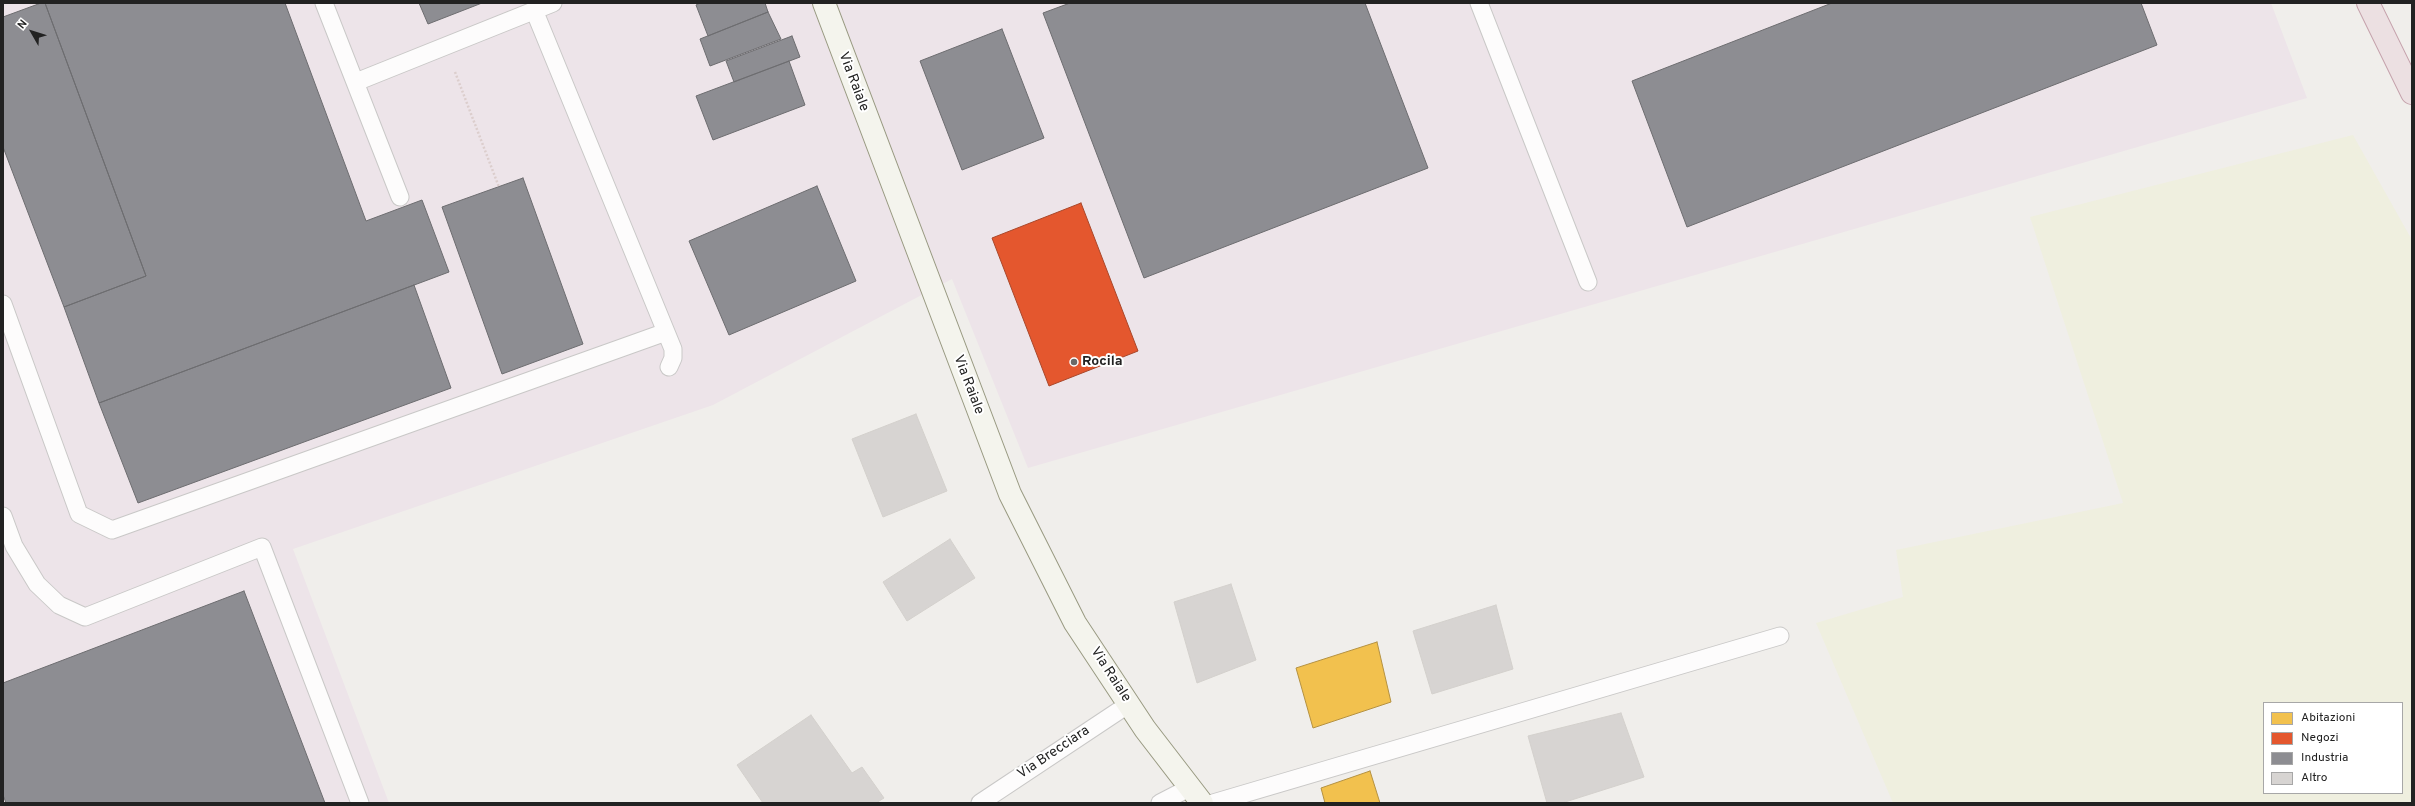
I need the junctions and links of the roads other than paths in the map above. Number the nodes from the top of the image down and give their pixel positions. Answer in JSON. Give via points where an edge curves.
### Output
{"nodes":[{"id":1,"x":324,"y":3,"type":"edge"},
{"id":2,"x":553,"y":3,"type":"edge"},
{"id":3,"x":824,"y":3,"type":"edge"},
{"id":4,"x":1479,"y":3,"type":"edge"},
{"id":5,"x":2368,"y":3,"type":"edge"},
{"id":6,"x":534,"y":10,"type":"junction"},
{"id":7,"x":356,"y":82,"type":"junction"},
{"id":8,"x":2412,"y":93,"type":"edge"},
{"id":9,"x":400,"y":197,"type":"dead end"},
{"id":10,"x":1588,"y":282,"type":"dead end"},
{"id":11,"x":3,"y":304,"type":"edge"},
{"id":12,"x":666,"y":332,"type":"junction"},
{"id":13,"x":669,"y":367,"type":"dead end"},
{"id":14,"x":3,"y":516,"type":"edge"},
{"id":15,"x":1780,"y":636,"type":"dead end"},
{"id":16,"x":1128,"y":704,"type":"junction"},
{"id":17,"x":1195,"y":795,"type":"edge"},
{"id":18,"x":360,"y":803,"type":"edge"},
{"id":19,"x":980,"y":803,"type":"edge"},
{"id":20,"x":1160,"y":803,"type":"edge"},
{"id":21,"x":1213,"y":803,"type":"edge"}],
"edges":[{"from":1,"to":7,"type":"lane"},
{"from":2,"to":6,"type":"lane"},
{"from":3,"to":16,"type":"street","name":"Via Raiale","via":[[1010,494],[1075,623]]},
{"from":4,"to":10,"type":"lane"},
{"from":5,"to":8,"type":"highway"},
{"from":6,"to":7,"type":"lane"},
{"from":6,"to":12,"type":"lane"},
{"from":7,"to":9,"type":"lane"},
{"from":11,"to":12,"type":"lane","via":[[78,514],[112,530]]},
{"from":12,"to":13,"type":"lane","via":[[673,349]]},
{"from":14,"to":18,"type":"lane","via":[[14,546],[37,584],[59,605],[85,617],[262,548]]},
{"from":15,"to":21,"type":"lane"},
{"from":16,"to":17,"type":"street","name":"Via Raiale"},
{"from":16,"to":19,"type":"lane","name":"Via Brecciara"},
{"from":17,"to":20,"type":"lane"}]}
